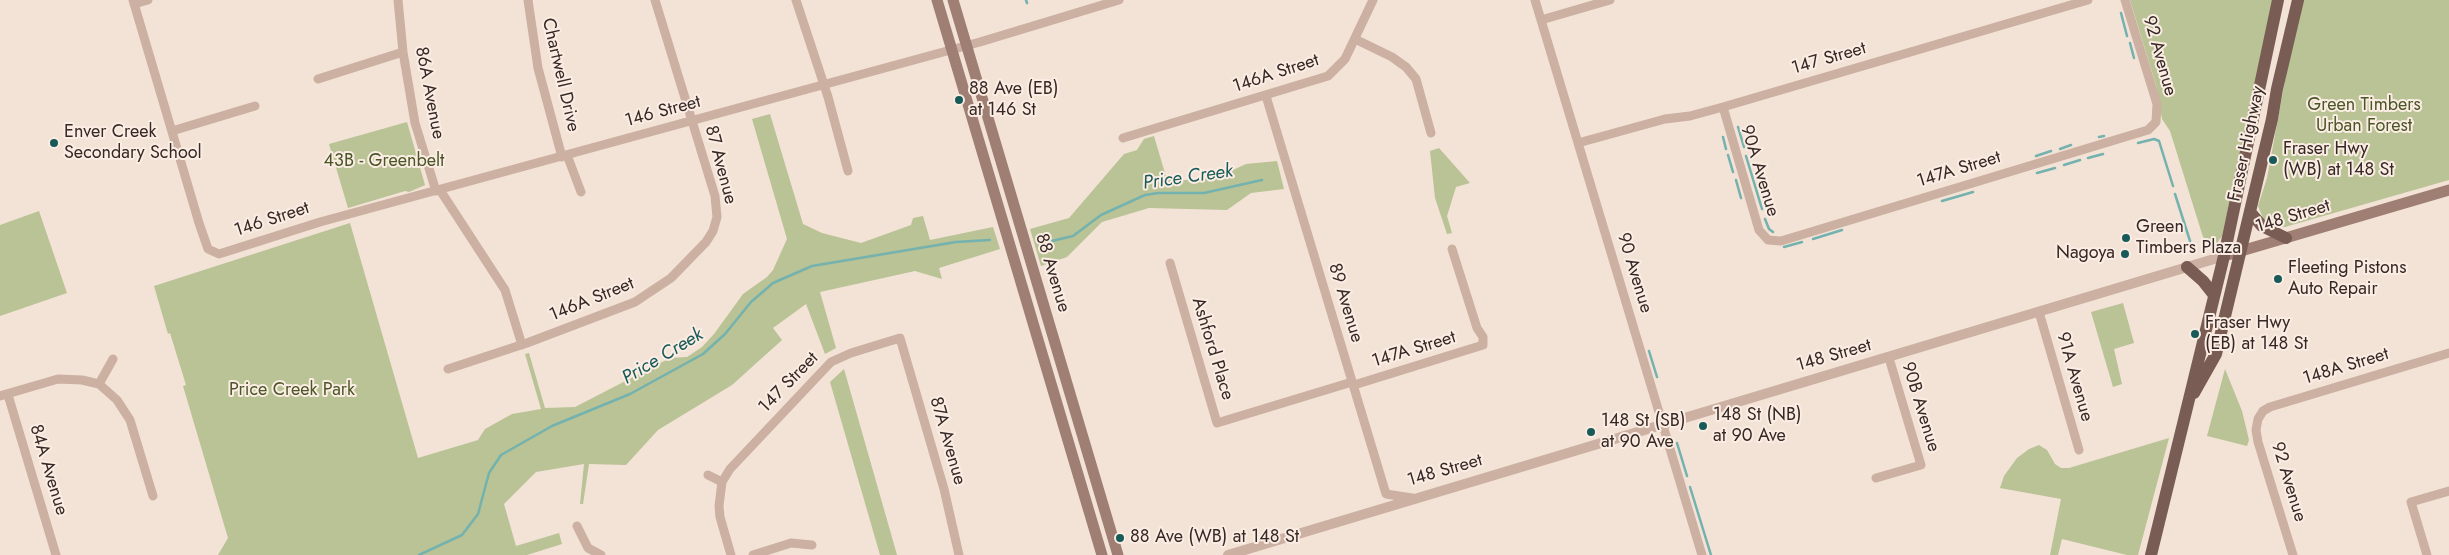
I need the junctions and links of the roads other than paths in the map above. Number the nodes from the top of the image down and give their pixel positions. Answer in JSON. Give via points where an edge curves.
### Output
{"nodes":[{"id":1,"x":148,"y":0,"type":"edge"},
{"id":2,"x":398,"y":0,"type":"edge"},
{"id":3,"x":528,"y":0,"type":"edge"},
{"id":4,"x":655,"y":0,"type":"edge"},
{"id":5,"x":796,"y":0,"type":"edge"},
{"id":6,"x":937,"y":0,"type":"edge"},
{"id":7,"x":953,"y":0,"type":"edge"},
{"id":8,"x":1120,"y":0,"type":"edge"},
{"id":9,"x":1373,"y":0,"type":"edge"},
{"id":10,"x":1535,"y":0,"type":"edge"},
{"id":11,"x":1610,"y":0,"type":"edge"},
{"id":12,"x":2088,"y":0,"type":"edge"},
{"id":13,"x":2125,"y":0,"type":"edge"},
{"id":14,"x":2278,"y":0,"type":"edge"},
{"id":15,"x":2298,"y":0,"type":"edge"},
{"id":16,"x":133,"y":2,"type":"edge"},
{"id":17,"x":1095,"y":4,"type":"edge"},
{"id":18,"x":1541,"y":20,"type":"junction"},
{"id":19,"x":1355,"y":39,"type":"junction"},
{"id":20,"x":966,"y":45,"type":"junction"},
{"id":21,"x":952,"y":49,"type":"junction"},
{"id":22,"x":403,"y":52,"type":"junction"},
{"id":23,"x":318,"y":79,"type":"dead end"},
{"id":24,"x":823,"y":84,"type":"junction"},
{"id":25,"x":1266,"y":96,"type":"junction"},
{"id":26,"x":255,"y":106,"type":"dead end"},
{"id":27,"x":1723,"y":107,"type":"junction"},
{"id":28,"x":692,"y":121,"type":"junction"},
{"id":29,"x":2156,"y":122,"type":"joint"},
{"id":30,"x":172,"y":131,"type":"junction"},
{"id":31,"x":1431,"y":133,"type":"dead end"},
{"id":32,"x":1123,"y":138,"type":"dead end"},
{"id":33,"x":1578,"y":143,"type":"junction"},
{"id":34,"x":565,"y":156,"type":"junction"},
{"id":35,"x":848,"y":171,"type":"dead end"},
{"id":36,"x":438,"y":190,"type":"junction"},
{"id":37,"x":2449,"y":190,"type":"edge"},
{"id":38,"x":580,"y":192,"type":"dead end"},
{"id":39,"x":2250,"y":212,"type":"junction"},
{"id":40,"x":717,"y":217,"type":"joint"},
{"id":41,"x":2286,"y":238,"type":"junction"},
{"id":42,"x":1768,"y":240,"type":"joint"},
{"id":43,"x":1452,"y":249,"type":"dead end"},
{"id":44,"x":2241,"y":251,"type":"junction"},
{"id":45,"x":2224,"y":256,"type":"junction"},
{"id":46,"x":1170,"y":263,"type":"dead end"},
{"id":47,"x":2186,"y":267,"type":"junction"},
{"id":48,"x":2214,"y":295,"type":"junction"},
{"id":49,"x":2038,"y":312,"type":"junction"},
{"id":50,"x":900,"y":338,"type":"joint"},
{"id":51,"x":522,"y":345,"type":"junction"},
{"id":52,"x":2449,"y":353,"type":"edge"},
{"id":53,"x":1889,"y":358,"type":"junction"},
{"id":54,"x":113,"y":360,"type":"dead end"},
{"id":55,"x":448,"y":369,"type":"dead end"},
{"id":56,"x":99,"y":384,"type":"junction"},
{"id":57,"x":1353,"y":384,"type":"junction"},
{"id":58,"x":4,"y":396,"type":"edge"},
{"id":59,"x":2187,"y":406,"type":"junction"},
{"id":60,"x":2258,"y":419,"type":"joint"},
{"id":61,"x":1662,"y":425,"type":"junction"},
{"id":62,"x":2079,"y":450,"type":"dead end"},
{"id":63,"x":708,"y":476,"type":"dead end"},
{"id":64,"x":1876,"y":478,"type":"dead end"},
{"id":65,"x":722,"y":482,"type":"junction"},
{"id":66,"x":2449,"y":490,"type":"edge"},
{"id":67,"x":153,"y":496,"type":"dead end"},
{"id":68,"x":1412,"y":498,"type":"junction"},
{"id":69,"x":577,"y":526,"type":"dead end"},
{"id":70,"x":812,"y":545,"type":"dead end"},
{"id":71,"x":56,"y":555,"type":"edge"},
{"id":72,"x":601,"y":555,"type":"edge"},
{"id":73,"x":731,"y":555,"type":"edge"},
{"id":74,"x":753,"y":555,"type":"edge"},
{"id":75,"x":959,"y":555,"type":"edge"},
{"id":76,"x":1102,"y":555,"type":"edge"},
{"id":77,"x":1118,"y":555,"type":"edge"},
{"id":78,"x":1228,"y":555,"type":"edge"},
{"id":79,"x":1702,"y":555,"type":"edge"},
{"id":80,"x":2151,"y":555,"type":"edge"},
{"id":81,"x":2292,"y":555,"type":"edge"},
{"id":82,"x":2427,"y":555,"type":"edge"}],
"edges":[{"from":1,"to":16,"type":"street"},
{"from":2,"to":22,"type":"street","name":"86A Avenue"},
{"from":3,"to":34,"type":"street","name":"Chartwell Drive","via":[[538,68]]},
{"from":4,"to":28,"type":"street","name":"87 Avenue"},
{"from":5,"to":24,"type":"street"},
{"from":6,"to":21,"type":"main road","name":"88 Avenue"},
{"from":7,"to":20,"type":"main road","name":"88 Avenue"},
{"from":8,"to":17,"type":"street","name":"146 Street"},
{"from":9,"to":19,"type":"street","name":"146A Street"},
{"from":10,"to":18,"type":"street","name":"90 Avenue"},
{"from":11,"to":18,"type":"street"},
{"from":12,"to":27,"type":"street","name":"147 Street"},
{"from":13,"to":29,"type":"street","name":"92 Avenue","via":[[2157,104]]},
{"from":14,"to":45,"type":"main road","name":"Fraser Highway"},
{"from":15,"to":39,"type":"main road","name":"Fraser Highway"},
{"from":16,"to":30,"type":"street"},
{"from":17,"to":20,"type":"street","name":"146 Street"},
{"from":18,"to":33,"type":"street","name":"90 Avenue"},
{"from":19,"to":25,"type":"street","name":"146A Street","via":[[1341,65],[1328,76]]},
{"from":19,"to":31,"type":"street","via":[[1392,57],[1416,79]]},
{"from":20,"to":21,"type":"street","name":"146 Street"},
{"from":20,"to":77,"type":"main road","name":"88 Avenue"},
{"from":21,"to":24,"type":"street","name":"146 Street"},
{"from":21,"to":76,"type":"main road","name":"88 Avenue"},
{"from":22,"to":23,"type":"street"},
{"from":22,"to":36,"type":"street","name":"86A Avenue","via":[[415,122]]},
{"from":24,"to":28,"type":"street","name":"146 Street"},
{"from":24,"to":35,"type":"street"},
{"from":25,"to":32,"type":"street","name":"146A Street"},
{"from":25,"to":57,"type":"street","name":"89 Avenue"},
{"from":26,"to":30,"type":"street"},
{"from":27,"to":33,"type":"street","name":"147 Street"},
{"from":27,"to":42,"type":"street","name":"90A Avenue","via":[[1759,230]]},
{"from":28,"to":34,"type":"street","name":"146 Street"},
{"from":28,"to":40,"type":"street","name":"87 Avenue","via":[[715,196]]},
{"from":29,"to":42,"type":"street","name":"147A Street","via":[[2144,132],[1781,240]]},
{"from":30,"to":36,"type":"street","name":"146 Street","via":[[204,238],[208,249],[216,254]]},
{"from":33,"to":61,"type":"street","name":"90 Avenue"},
{"from":34,"to":36,"type":"street","name":"146 Street"},
{"from":34,"to":38,"type":"street","name":"Chartwell Drive"},
{"from":36,"to":51,"type":"street","name":"86A Avenue","via":[[505,290]]},
{"from":37,"to":41,"type":"main road","name":"148 Street"},
{"from":39,"to":41,"type":"main road","via":[[2262,226]]},
{"from":39,"to":44,"type":"main road","name":"Fraser Highway"},
{"from":40,"to":51,"type":"street","name":"146A Street","via":[[706,242],[655,291],[618,310]]},
{"from":41,"to":44,"type":"main road","name":"148 Street"},
{"from":43,"to":57,"type":"street","name":"147A Street","via":[[1483,345]]},
{"from":44,"to":45,"type":"main road","name":"148 Street"},
{"from":44,"to":59,"type":"main road","name":"Fraser Highway","via":[[2216,354]]},
{"from":45,"to":47,"type":"street","name":"148 Street"},
{"from":45,"to":48,"type":"main road","name":"Fraser Highway"},
{"from":46,"to":57,"type":"street","name":"Ashford Place","via":[[1217,423]]},
{"from":47,"to":48,"type":"main road","via":[[2204,281]]},
{"from":47,"to":49,"type":"street","name":"148 Street"},
{"from":48,"to":59,"type":"main road","name":"Fraser Highway"},
{"from":49,"to":53,"type":"street","name":"148 Street"},
{"from":49,"to":62,"type":"street","name":"91A Avenue"},
{"from":50,"to":65,"type":"street","name":"147 Street","via":[[844,355],[827,366],[730,469]]},
{"from":50,"to":75,"type":"street","name":"87A Avenue","via":[[944,489]]},
{"from":51,"to":55,"type":"street","name":"146A Street"},
{"from":52,"to":60,"type":"street","name":"148A Street","via":[[2270,407]]},
{"from":53,"to":61,"type":"street","name":"148 Street"},
{"from":53,"to":64,"type":"street","name":"90B Avenue","via":[[1921,465]]},
{"from":54,"to":56,"type":"street"},
{"from":56,"to":58,"type":"street","via":[[58,379]]},
{"from":56,"to":67,"type":"street","via":[[121,404],[130,420]]},
{"from":57,"to":68,"type":"street","name":"89 Avenue","via":[[1386,494]]},
{"from":58,"to":71,"type":"street","name":"84A Avenue"},
{"from":59,"to":80,"type":"main road","name":"Fraser Highway"},
{"from":60,"to":81,"type":"street","name":"92 Avenue","via":[[2258,442]]},
{"from":61,"to":68,"type":"street","name":"148 Street"},
{"from":61,"to":79,"type":"street","name":"90 Avenue"},
{"from":63,"to":65,"type":"street"},
{"from":65,"to":73,"type":"street","via":[[719,512]]},
{"from":66,"to":82,"type":"street","via":[[2411,502]]},
{"from":68,"to":78,"type":"street","name":"148 Street"},
{"from":69,"to":72,"type":"street","via":[[588,548]]},
{"from":70,"to":74,"type":"street","via":[[791,543]]}]}
